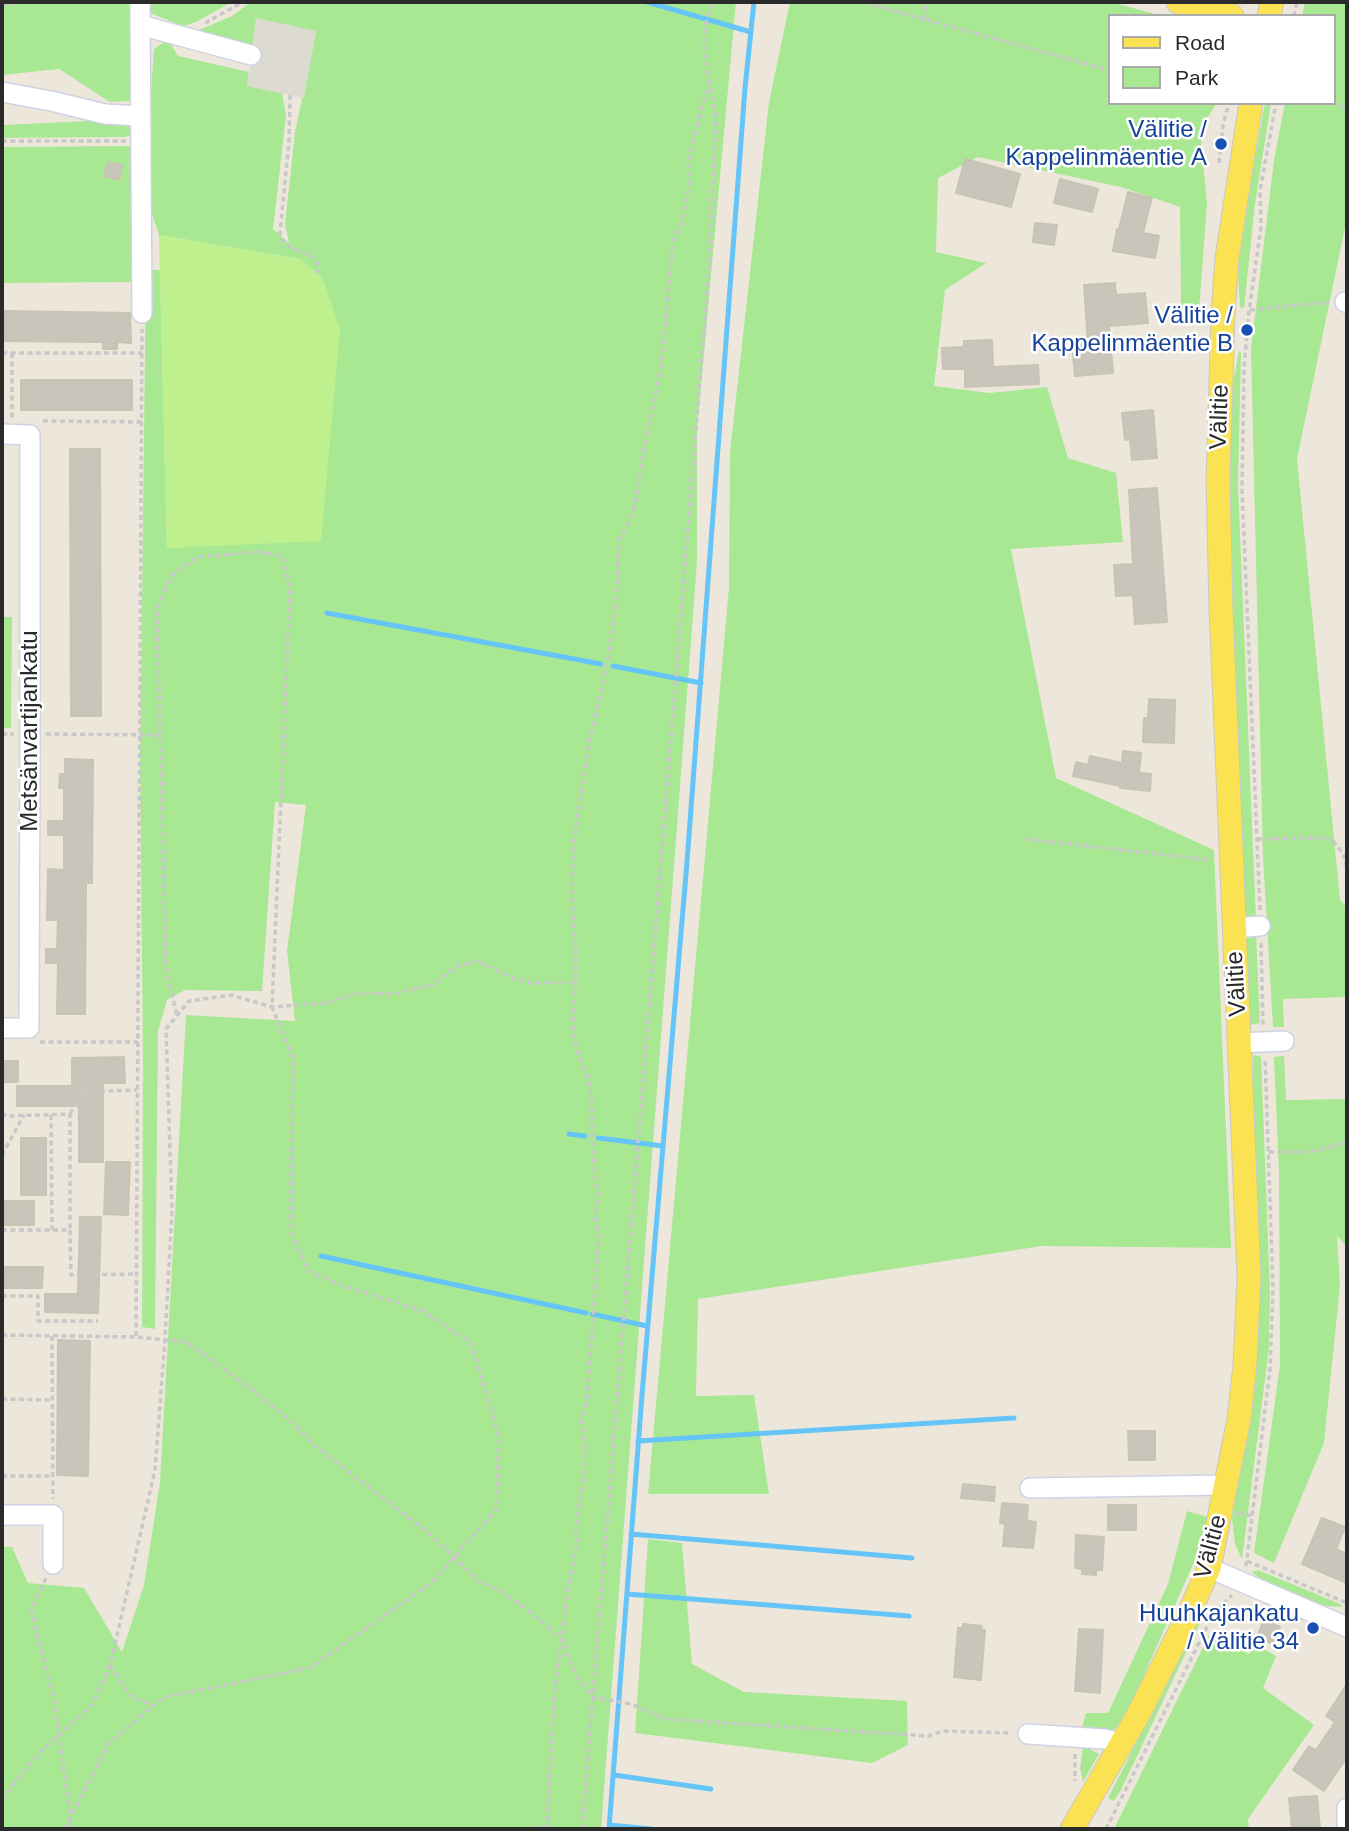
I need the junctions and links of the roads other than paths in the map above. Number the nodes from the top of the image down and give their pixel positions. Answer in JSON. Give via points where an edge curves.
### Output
{"nodes":[{"id":1,"x":140,"y":2,"type":"edge"},
{"id":2,"x":1178,"y":2,"type":"edge"},
{"id":3,"x":1224,"y":14,"type":"edge"},
{"id":4,"x":140,"y":25,"type":"junction"},
{"id":5,"x":251,"y":55,"type":"dead end"},
{"id":6,"x":2,"y":92,"type":"edge"},
{"id":7,"x":1251,"y":105,"type":"edge"},
{"id":8,"x":141,"y":116,"type":"junction"},
{"id":9,"x":142,"y":313,"type":"road end"},
{"id":10,"x":7,"y":428,"type":"edge"},
{"id":11,"x":1260,"y":926,"type":"road end"},
{"id":12,"x":1234,"y":928,"type":"junction"},
{"id":13,"x":2,"y":1028,"type":"edge"},
{"id":14,"x":1284,"y":1041,"type":"dead end"},
{"id":15,"x":1240,"y":1043,"type":"junction"},
{"id":16,"x":1227,"y":1485,"type":"junction"},
{"id":17,"x":1030,"y":1488,"type":"dead end"},
{"id":18,"x":2,"y":1515,"type":"edge"},
{"id":19,"x":53,"y":1564,"type":"road end"},
{"id":20,"x":1209,"y":1568,"type":"junction"},
{"id":21,"x":1347,"y":1627,"type":"edge"},
{"id":22,"x":1028,"y":1734,"type":"road end"},
{"id":23,"x":1122,"y":1743,"type":"junction"},
{"id":24,"x":1347,"y":1808,"type":"edge"},
{"id":25,"x":1347,"y":1823,"type":"edge"},
{"id":26,"x":1072,"y":1829,"type":"edge"}],
"edges":[{"from":1,"to":4,"type":"street"},
{"from":2,"to":3,"type":"main road"},
{"from":4,"to":5,"type":"street"},
{"from":4,"to":8,"type":"street"},
{"from":6,"to":8,"type":"street","via":[[105,114]]},
{"from":7,"to":12,"type":"main road","name":"Välitie","via":[[1227,258],[1218,480]]},
{"from":8,"to":9,"type":"street"},
{"from":10,"to":13,"type":"street","name":"Metsänvartijankatu","via":[[36,428],[30,734],[35,1035]]},
{"from":11,"to":12,"type":"street"},
{"from":12,"to":15,"type":"main road","name":"Välitie"},
{"from":14,"to":15,"type":"street"},
{"from":15,"to":16,"type":"main road","name":"Välitie","via":[[1249,1277],[1244,1378]]},
{"from":16,"to":17,"type":"street"},
{"from":16,"to":20,"type":"main road","name":"Välitie"},
{"from":18,"to":19,"type":"street","via":[[53,1515]]},
{"from":20,"to":21,"type":"street"},
{"from":20,"to":23,"type":"main road","name":"Välitie"},
{"from":22,"to":23,"type":"street"},
{"from":23,"to":26,"type":"main road","name":"Välitie"},
{"from":24,"to":25,"type":"street"}]}
